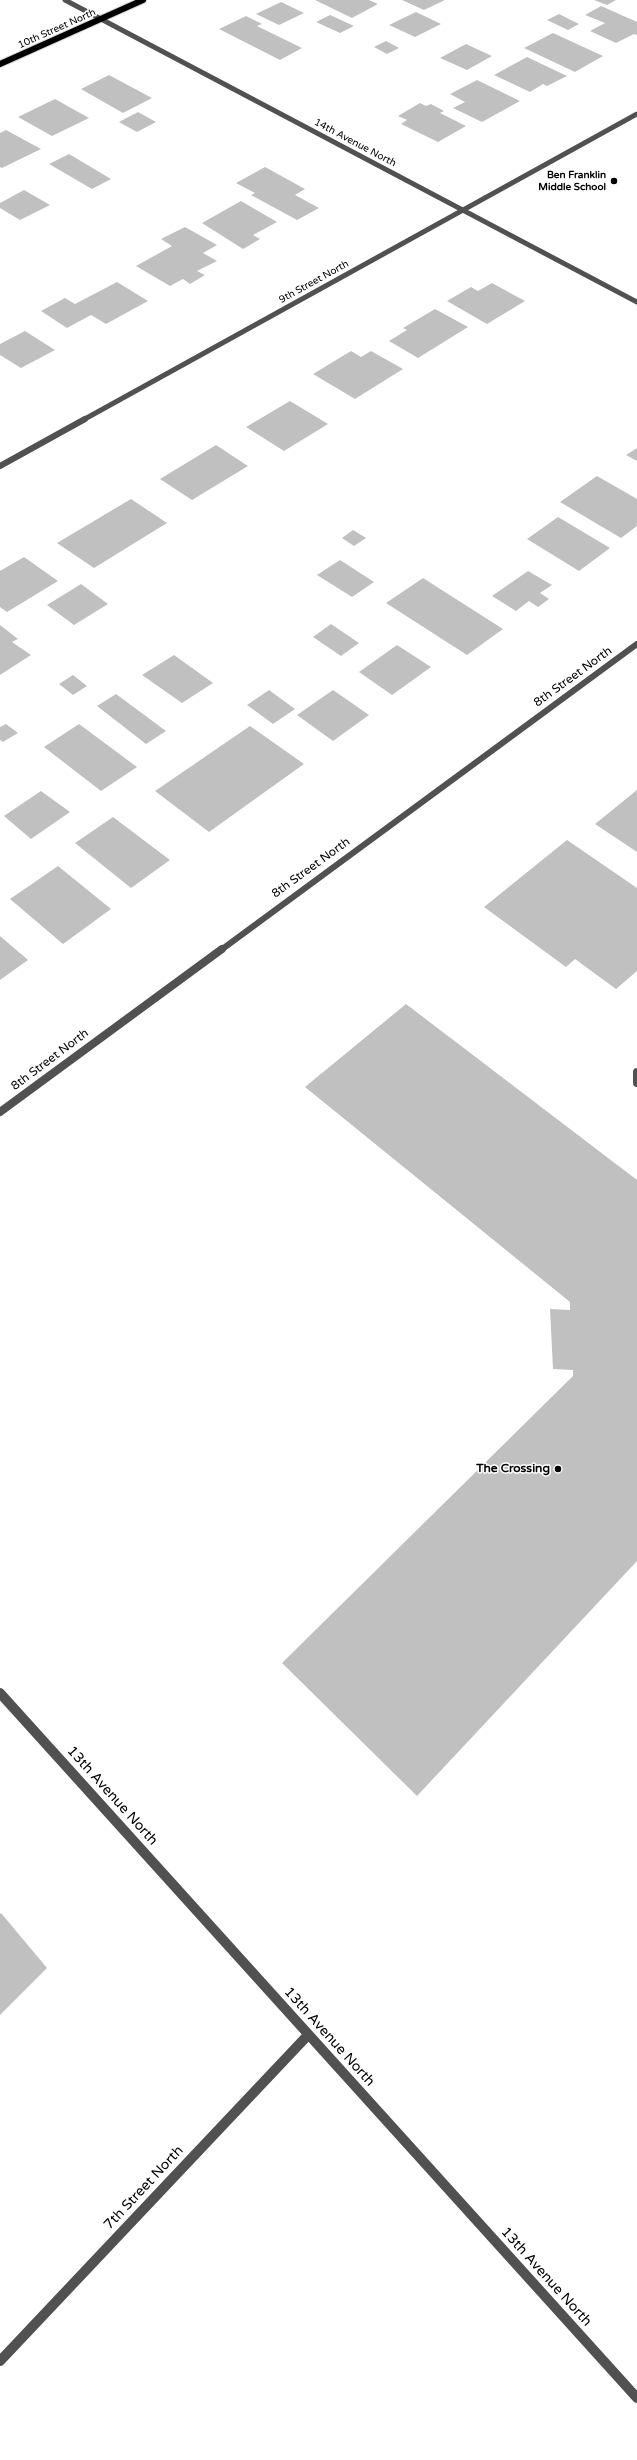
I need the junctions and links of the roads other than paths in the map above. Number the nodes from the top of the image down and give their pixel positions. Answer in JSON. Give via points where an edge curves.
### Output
{"nodes":[{"id":1,"x":65,"y":0,"type":"edge"},
{"id":2,"x":143,"y":0,"type":"edge"},
{"id":3,"x":102,"y":18,"type":"junction"},
{"id":4,"x":0,"y":64,"type":"edge"},
{"id":5,"x":637,"y":114,"type":"edge"},
{"id":6,"x":463,"y":210,"type":"junction"},
{"id":7,"x":637,"y":302,"type":"edge"},
{"id":8,"x":0,"y":466,"type":"edge"},
{"id":9,"x":637,"y":644,"type":"edge"},
{"id":10,"x":637,"y":1072,"type":"edge"},
{"id":11,"x":637,"y":1083,"type":"edge"},
{"id":12,"x":0,"y":1112,"type":"edge"},
{"id":13,"x":0,"y":1693,"type":"edge"},
{"id":14,"x":308,"y":2035,"type":"junction"},
{"id":15,"x":0,"y":2361,"type":"edge"},
{"id":16,"x":637,"y":2398,"type":"edge"}],
"edges":[{"from":1,"to":3,"type":"street","name":"14th Avenue North"},
{"from":2,"to":3,"type":"main road","name":"10th Street North"},
{"from":3,"to":4,"type":"main road","name":"10th Street North"},
{"from":3,"to":6,"type":"street","name":"14th Avenue North"},
{"from":5,"to":6,"type":"street","name":"9th Street North"},
{"from":6,"to":7,"type":"street","name":"14th Avenue North"},
{"from":6,"to":8,"type":"street","name":"9th Street North"},
{"from":9,"to":12,"type":"street","name":"8th Street North"},
{"from":10,"to":11,"type":"street"},
{"from":13,"to":14,"type":"street","name":"13th Avenue North"},
{"from":14,"to":15,"type":"street","name":"7th Street North"},
{"from":14,"to":16,"type":"street","name":"13th Avenue North"}]}
